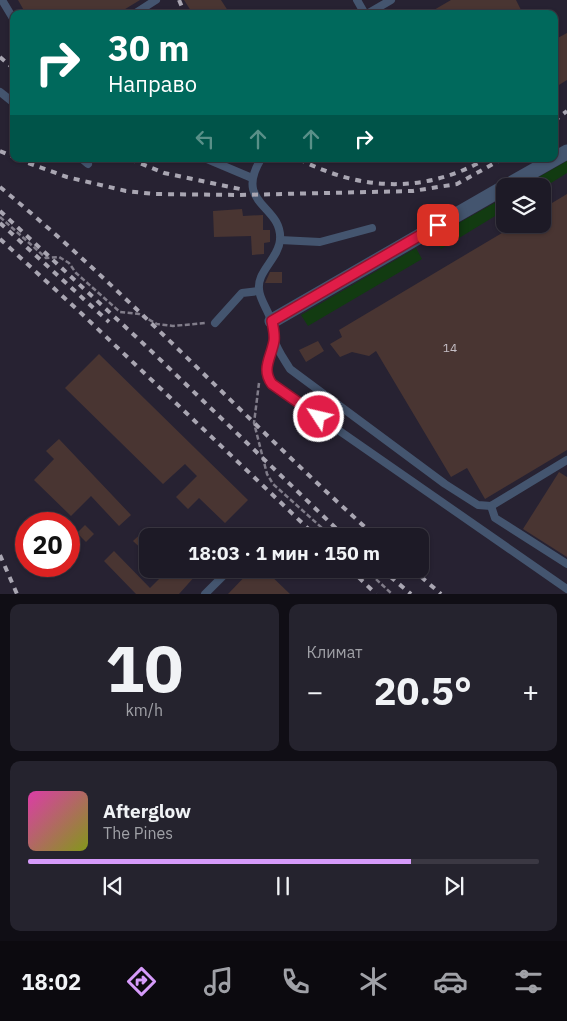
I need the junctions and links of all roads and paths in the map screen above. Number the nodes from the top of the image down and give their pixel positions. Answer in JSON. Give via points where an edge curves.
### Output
{"nodes":[{"id":1,"x":156,"y":0,"type":"edge"},
{"id":2,"x":391,"y":0,"type":"edge"},
{"id":3,"x":2,"y":1,"type":"edge"},
{"id":4,"x":140,"y":10,"type":"edge"},
{"id":5,"x":373,"y":10,"type":"edge"},
{"id":6,"x":10,"y":14,"type":"edge"},
{"id":7,"x":0,"y":92,"type":"edge"},
{"id":8,"x":10,"y":100,"type":"edge"},
{"id":9,"x":214,"y":162,"type":"edge"},
{"id":10,"x":260,"y":162,"type":"edge"},
{"id":11,"x":550,"y":162,"type":"edge"},
{"id":12,"x":252,"y":178,"type":"junction"},
{"id":13,"x":522,"y":178,"type":"edge"},
{"id":14,"x":496,"y":193,"type":"edge"},
{"id":15,"x":0,"y":217,"type":"edge"},
{"id":16,"x":372,"y":228,"type":"dead end"},
{"id":17,"x":280,"y":240,"type":"junction"},
{"id":18,"x":259,"y":290,"type":"junction"},
{"id":19,"x":272,"y":321,"type":"junction"},
{"id":20,"x":216,"y":322,"type":"joint"},
{"id":21,"x":274,"y":340,"type":"junction"},
{"id":22,"x":266,"y":366,"type":"junction"},
{"id":23,"x":567,"y":460,"type":"edge"},
{"id":24,"x":491,"y":506,"type":"junction"},
{"id":25,"x":322,"y":528,"type":"edge"},
{"id":26,"x":567,"y":564,"type":"edge"},
{"id":27,"x":221,"y":578,"type":"edge"},
{"id":28,"x":375,"y":578,"type":"edge"},
{"id":29,"x":567,"y":589,"type":"edge"},
{"id":30,"x":205,"y":594,"type":"edge"},
{"id":31,"x":392,"y":594,"type":"edge"}],
"edges":[{"from":1,"to":4,"type":"lane"},
{"from":2,"to":5,"type":"lane"},
{"from":3,"to":6,"type":"lane"},
{"from":7,"to":8,"type":"lane"},
{"from":9,"to":12,"type":"lane"},
{"from":10,"to":12,"type":"lane"},
{"from":11,"to":13,"type":"street"},
{"from":12,"to":17,"type":"lane","via":[[253,191],[274,218]]},
{"from":14,"to":19,"type":"street"},
{"from":15,"to":20,"type":"path","via":[[46,258],[59,257],[69,263],[120,312],[140,314],[157,324],[173,326]]},
{"from":16,"to":17,"type":"lane","via":[[320,242]]},
{"from":17,"to":18,"type":"lane","via":[[260,278]]},
{"from":18,"to":19,"type":"lane"},
{"from":18,"to":20,"type":"lane","via":[[242,293]]},
{"from":19,"to":21,"type":"lane"},
{"from":21,"to":22,"type":"lane"},
{"from":21,"to":24,"type":"lane","via":[[290,369],[445,484],[478,505]]},
{"from":22,"to":25,"type":"path","via":[[260,376],[254,423],[266,474]]},
{"from":22,"to":29,"type":"lane","via":[[266,376],[272,384]]},
{"from":23,"to":24,"type":"lane"},
{"from":24,"to":26,"type":"lane","via":[[494,518]]},
{"from":27,"to":30,"type":"lane"},
{"from":28,"to":31,"type":"path"}]}
